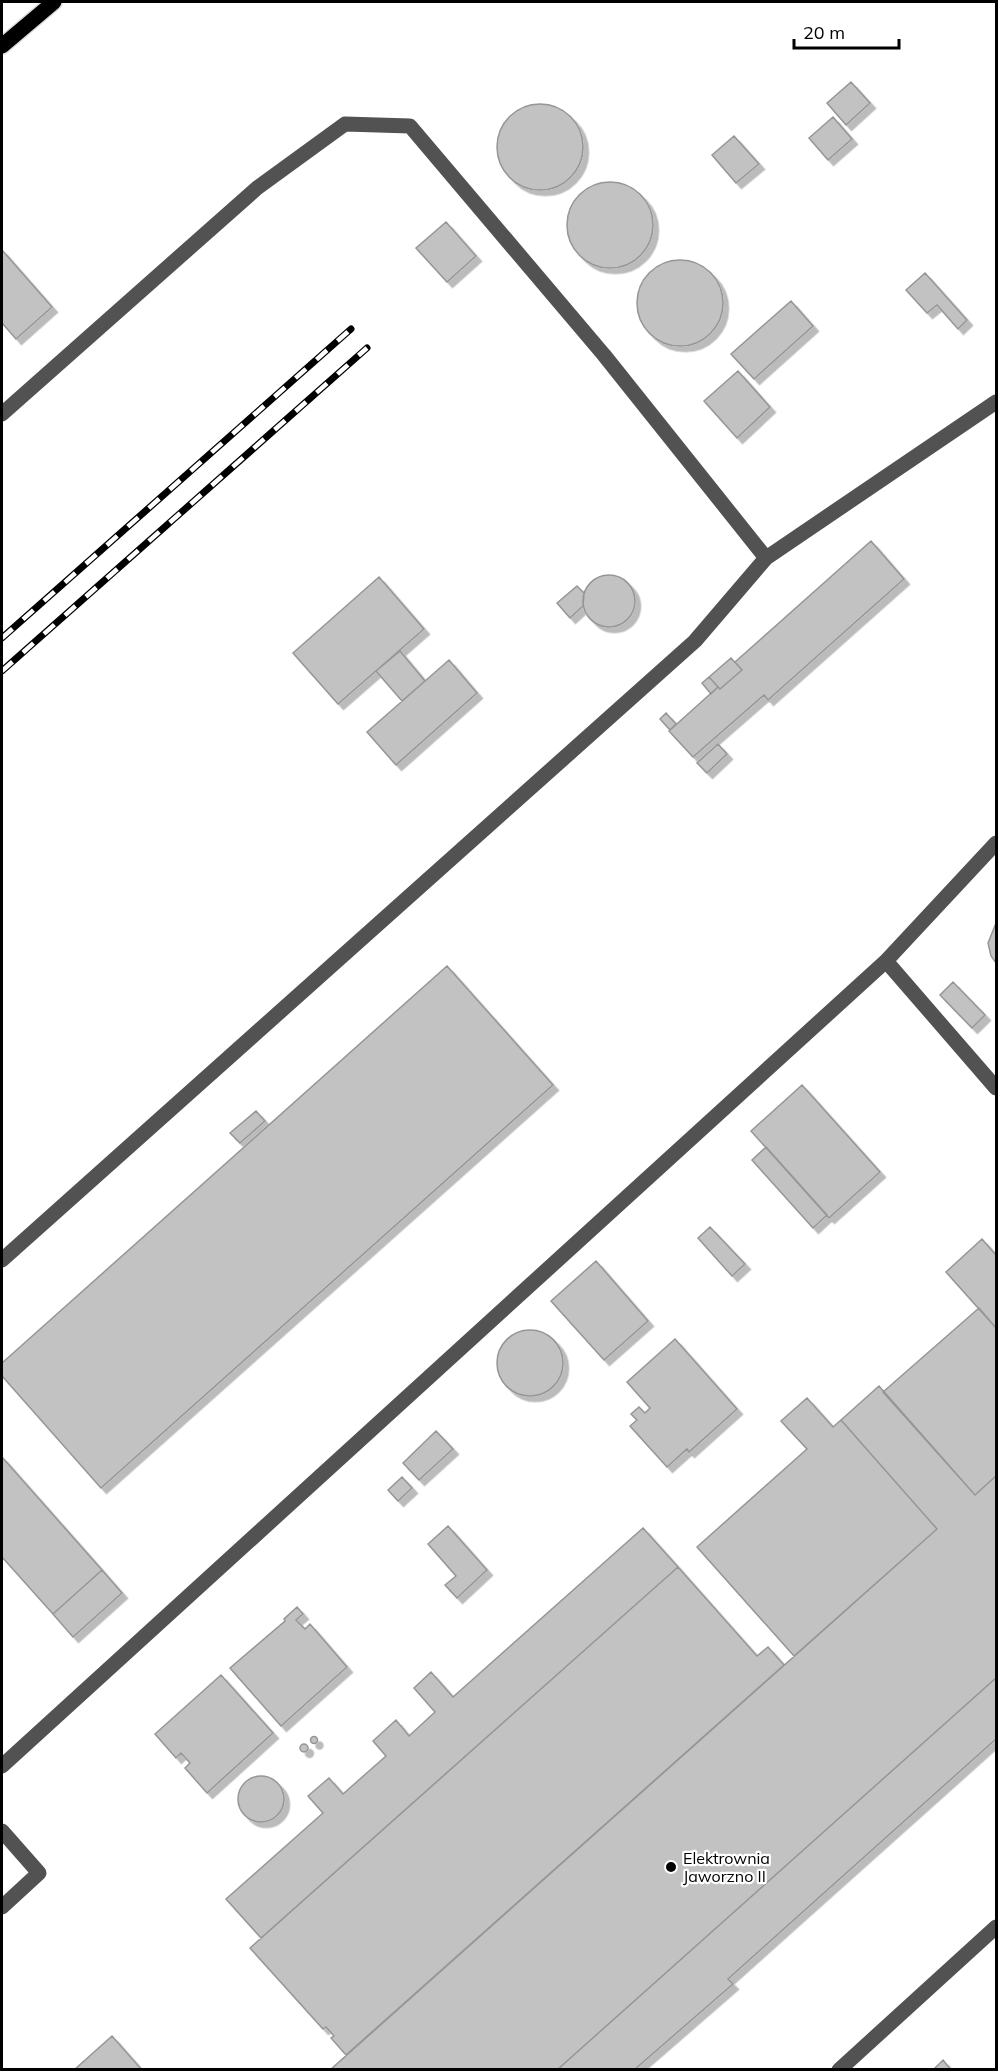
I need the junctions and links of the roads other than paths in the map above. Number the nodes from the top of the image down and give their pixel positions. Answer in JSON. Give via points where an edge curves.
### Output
{"nodes":[{"id":1,"x":54,"y":2,"type":"edge"},
{"id":2,"x":2,"y":46,"type":"edge"},
{"id":3,"x":996,"y":402,"type":"edge"},
{"id":4,"x":2,"y":414,"type":"edge"},
{"id":5,"x":766,"y":558,"type":"junction"},
{"id":6,"x":996,"y":843,"type":"edge"},
{"id":7,"x":886,"y":961,"type":"junction"},
{"id":8,"x":996,"y":1088,"type":"edge"},
{"id":9,"x":2,"y":1260,"type":"edge"},
{"id":10,"x":2,"y":1766,"type":"edge"},
{"id":11,"x":2,"y":1831,"type":"edge"},
{"id":12,"x":2,"y":1907,"type":"edge"},
{"id":13,"x":996,"y":1928,"type":"edge"},
{"id":14,"x":839,"y":2070,"type":"edge"}],
"edges":[{"from":1,"to":2,"type":"main road"},
{"from":3,"to":5,"type":"lane"},
{"from":4,"to":5,"type":"lane","via":[[257,188],[345,124],[410,126],[604,356]]},
{"from":5,"to":9,"type":"lane","via":[[695,641]]},
{"from":6,"to":7,"type":"lane"},
{"from":7,"to":8,"type":"lane"},
{"from":7,"to":10,"type":"lane"},
{"from":11,"to":12,"type":"lane","via":[[39,1873]]},
{"from":13,"to":14,"type":"lane"}]}
